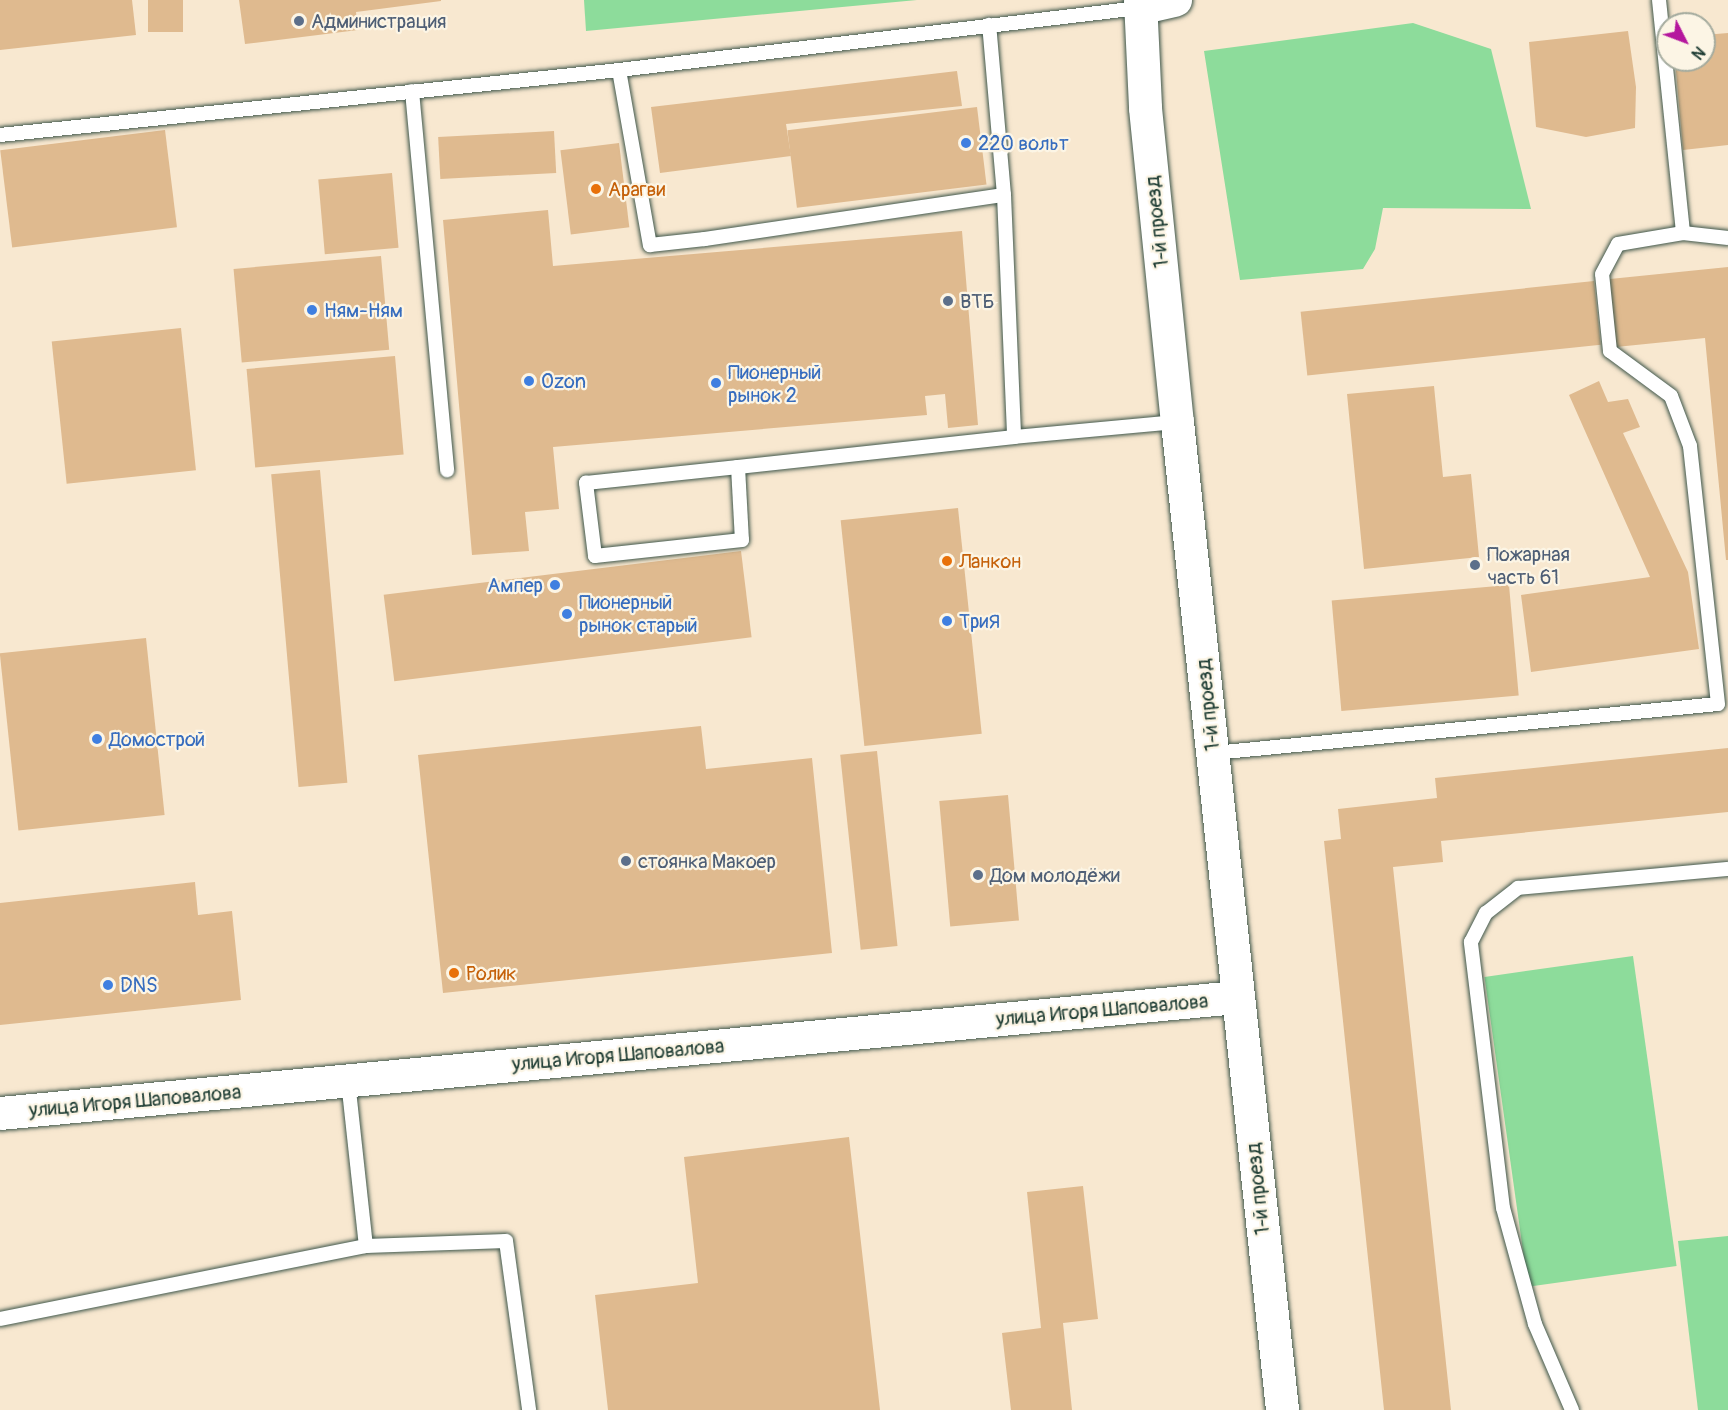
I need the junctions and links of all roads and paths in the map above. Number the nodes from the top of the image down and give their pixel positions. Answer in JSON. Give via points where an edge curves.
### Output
{"nodes":[{"id":1,"x":1175,"y":0,"type":"edge"},
{"id":2,"x":1659,"y":0,"type":"edge"},
{"id":3,"x":1139,"y":4,"type":"edge"},
{"id":4,"x":989,"y":25,"type":"junction"},
{"id":5,"x":619,"y":70,"type":"junction"},
{"id":6,"x":412,"y":91,"type":"junction"},
{"id":7,"x":0,"y":135,"type":"edge"},
{"id":8,"x":1004,"y":195,"type":"junction"},
{"id":9,"x":1683,"y":233,"type":"junction"},
{"id":10,"x":1728,"y":238,"type":"edge"},
{"id":11,"x":1177,"y":422,"type":"junction"},
{"id":12,"x":1014,"y":437,"type":"junction"},
{"id":13,"x":738,"y":467,"type":"junction"},
{"id":14,"x":447,"y":470,"type":"dead end"},
{"id":15,"x":1723,"y":704,"type":"edge"},
{"id":16,"x":1214,"y":753,"type":"junction"},
{"id":17,"x":1728,"y":869,"type":"edge"},
{"id":18,"x":1237,"y":997,"type":"junction"},
{"id":19,"x":348,"y":1081,"type":"junction"},
{"id":20,"x":0,"y":1113,"type":"edge"},
{"id":21,"x":366,"y":1246,"type":"junction"},
{"id":22,"x":0,"y":1319,"type":"edge"},
{"id":23,"x":529,"y":1410,"type":"edge"},
{"id":24,"x":1282,"y":1410,"type":"edge"},
{"id":25,"x":1572,"y":1410,"type":"edge"}],
"edges":[{"from":1,"to":3,"type":"street"},
{"from":2,"to":9,"type":"lane"},
{"from":3,"to":4,"type":"lane"},
{"from":3,"to":11,"type":"street","name":"1-й проезд"},
{"from":4,"to":5,"type":"lane"},
{"from":4,"to":8,"type":"lane"},
{"from":5,"to":6,"type":"lane"},
{"from":5,"to":8,"type":"lane","via":[[650,245]]},
{"from":6,"to":7,"type":"lane"},
{"from":6,"to":14,"type":"lane"},
{"from":8,"to":12,"type":"lane"},
{"from":9,"to":10,"type":"lane"},
{"from":9,"to":15,"type":"lane","via":[[1618,244],[1602,274],[1610,351],[1671,396],[1690,446]]},
{"from":11,"to":12,"type":"lane"},
{"from":11,"to":16,"type":"street","name":"1-й проезд"},
{"from":12,"to":13,"type":"lane"},
{"from":13,"to":13,"type":"lane","via":[[742,540],[595,556],[586,483]]},
{"from":15,"to":16,"type":"lane"},
{"from":16,"to":18,"type":"street","name":"1-й проезд"},
{"from":17,"to":25,"type":"lane","via":[[1518,888],[1486,913],[1471,942],[1503,1208],[1535,1324]]},
{"from":18,"to":19,"type":"street","name":"улица Игоря Шаповалова"},
{"from":18,"to":24,"type":"street","name":"1-й проезд"},
{"from":19,"to":20,"type":"street","name":"улица Игоря Шаповалова"},
{"from":19,"to":21,"type":"lane"},
{"from":21,"to":22,"type":"lane"},
{"from":21,"to":23,"type":"lane","via":[[506,1241]]}]}
